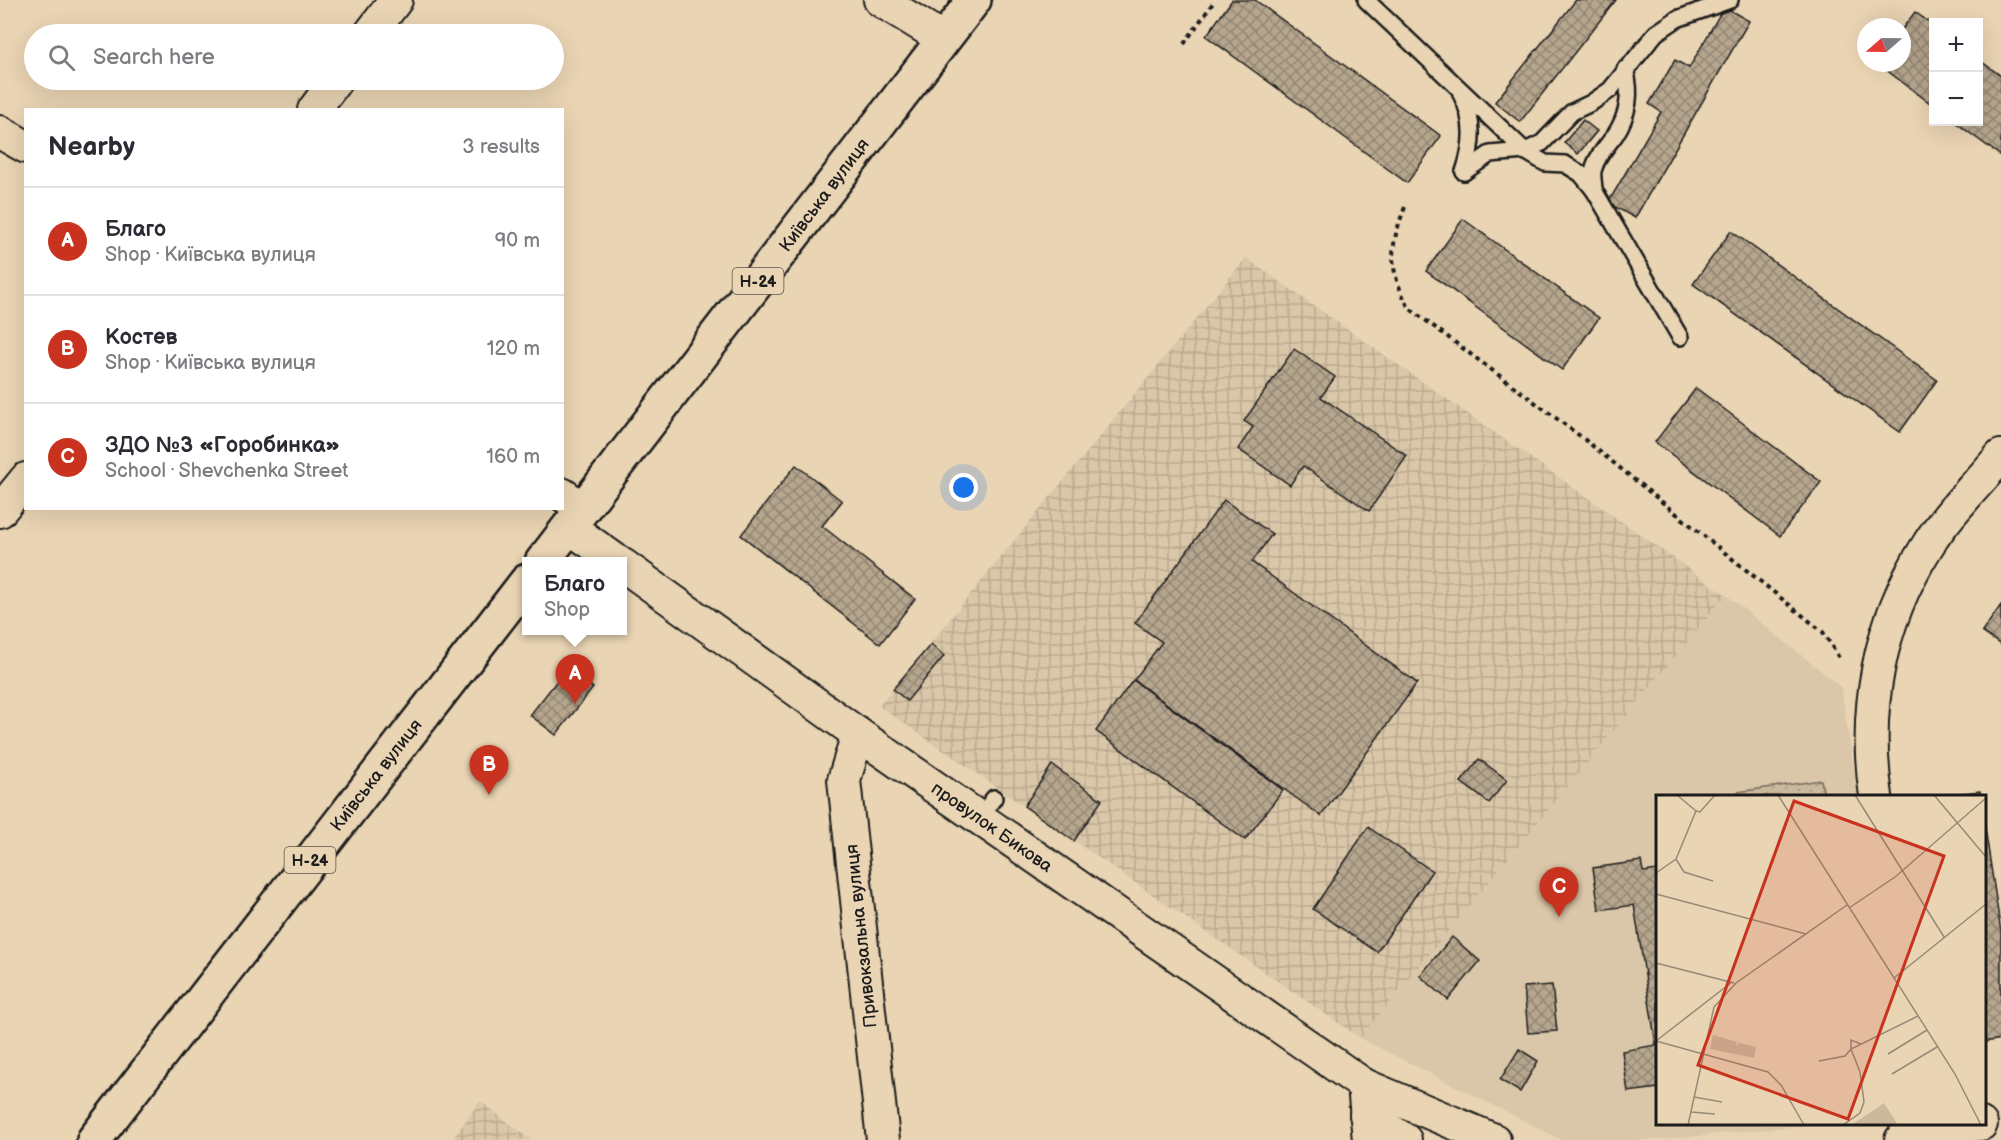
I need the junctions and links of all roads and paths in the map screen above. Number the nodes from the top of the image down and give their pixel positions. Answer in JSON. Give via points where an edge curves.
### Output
{"nodes":[{"id":1,"x":396,"y":0,"type":"edge"},
{"id":2,"x":880,"y":0,"type":"edge"},
{"id":3,"x":974,"y":0,"type":"edge"},
{"id":4,"x":1215,"y":0,"type":"edge"},
{"id":5,"x":1366,"y":0,"type":"edge"},
{"id":6,"x":1730,"y":0,"type":"edge"},
{"id":7,"x":378,"y":24,"type":"edge"},
{"id":8,"x":944,"y":39,"type":"junction"},
{"id":9,"x":1185,"y":44,"type":"dead end"},
{"id":10,"x":1625,"y":69,"type":"junction"},
{"id":11,"x":1454,"y":83,"type":"junction"},
{"id":12,"x":329,"y":90,"type":"edge"},
{"id":13,"x":315,"y":108,"type":"edge"},
{"id":14,"x":0,"y":132,"type":"edge"},
{"id":15,"x":24,"y":146,"type":"edge"},
{"id":16,"x":1525,"y":151,"type":"junction"},
{"id":17,"x":1594,"y":190,"type":"junction"},
{"id":18,"x":1405,"y":207,"type":"dead end"},
{"id":19,"x":1680,"y":337,"type":"dead end"},
{"id":20,"x":2001,"y":456,"type":"edge"},
{"id":21,"x":24,"y":481,"type":"edge"},
{"id":22,"x":572,"y":510,"type":"edge"},
{"id":23,"x":0,"y":511,"type":"edge"},
{"id":24,"x":544,"y":557,"type":"edge"},
{"id":25,"x":614,"y":557,"type":"edge"},
{"id":26,"x":627,"y":568,"type":"edge"},
{"id":27,"x":522,"y":587,"type":"edge"},
{"id":28,"x":1841,"y":661,"type":"dead end"},
{"id":29,"x":858,"y":734,"type":"junction"},
{"id":30,"x":1876,"y":795,"type":"edge"},
{"id":31,"x":1366,"y":1113,"type":"edge"},
{"id":32,"x":2001,"y":1121,"type":"edge"},
{"id":33,"x":1986,"y":1123,"type":"edge"},
{"id":34,"x":1970,"y":1125,"type":"edge"},
{"id":35,"x":1921,"y":1134,"type":"edge"},
{"id":36,"x":94,"y":1140,"type":"edge"},
{"id":37,"x":883,"y":1140,"type":"edge"},
{"id":38,"x":1405,"y":1140,"type":"edge"},
{"id":39,"x":1494,"y":1140,"type":"edge"}],
"edges":[{"from":1,"to":7,"type":"street"},
{"from":2,"to":8,"type":"street"},
{"from":3,"to":8,"type":"main road","name":"Київська вулиця","number":"Н-24"},
{"from":4,"to":9,"type":"path"},
{"from":5,"to":11,"type":"lane"},
{"from":6,"to":10,"type":"lane","via":[[1677,19],[1656,33]]},
{"from":8,"to":22,"type":"main road","name":"Київська вулиця","number":"Н-24"},
{"from":10,"to":16,"type":"lane","via":[[1610,90],[1572,112],[1542,143]]},
{"from":10,"to":17,"type":"lane","via":[[1630,100],[1616,134],[1603,149],[1593,171]]},
{"from":11,"to":16,"type":"lane"},
{"from":11,"to":16,"type":"lane","via":[[1469,112],[1472,131],[1472,150],[1464,172],[1490,154]]},
{"from":12,"to":13,"type":"street"},
{"from":14,"to":15,"type":"street"},
{"from":16,"to":17,"type":"lane","via":[[1545,163],[1565,164],[1581,174]]},
{"from":17,"to":19,"type":"lane"},
{"from":18,"to":28,"type":"path","via":[[1392,254],[1395,282],[1409,308],[1584,439],[1823,632]]},
{"from":20,"to":30,"type":"street","via":[[1936,533],[1897,600],[1879,656],[1871,714]]},
{"from":21,"to":23,"type":"street"},
{"from":22,"to":24,"type":"main road","name":"Київська вулиця","number":"Н-24"},
{"from":22,"to":25,"type":"street"},
{"from":26,"to":29,"type":"street","name":"провулок Бикова"},
{"from":27,"to":36,"type":"main road","name":"Київська вулиця","number":"Н-24"},
{"from":29,"to":31,"type":"street","name":"провулок Бикова","via":[[987,808]]},
{"from":29,"to":37,"type":"street","name":"Привокзальна вулиця","via":[[844,780]]},
{"from":31,"to":38,"type":"street","name":"провулок Бикова"},
{"from":31,"to":39,"type":"street"},
{"from":32,"to":33,"type":"street"},
{"from":34,"to":35,"type":"street"}]}
